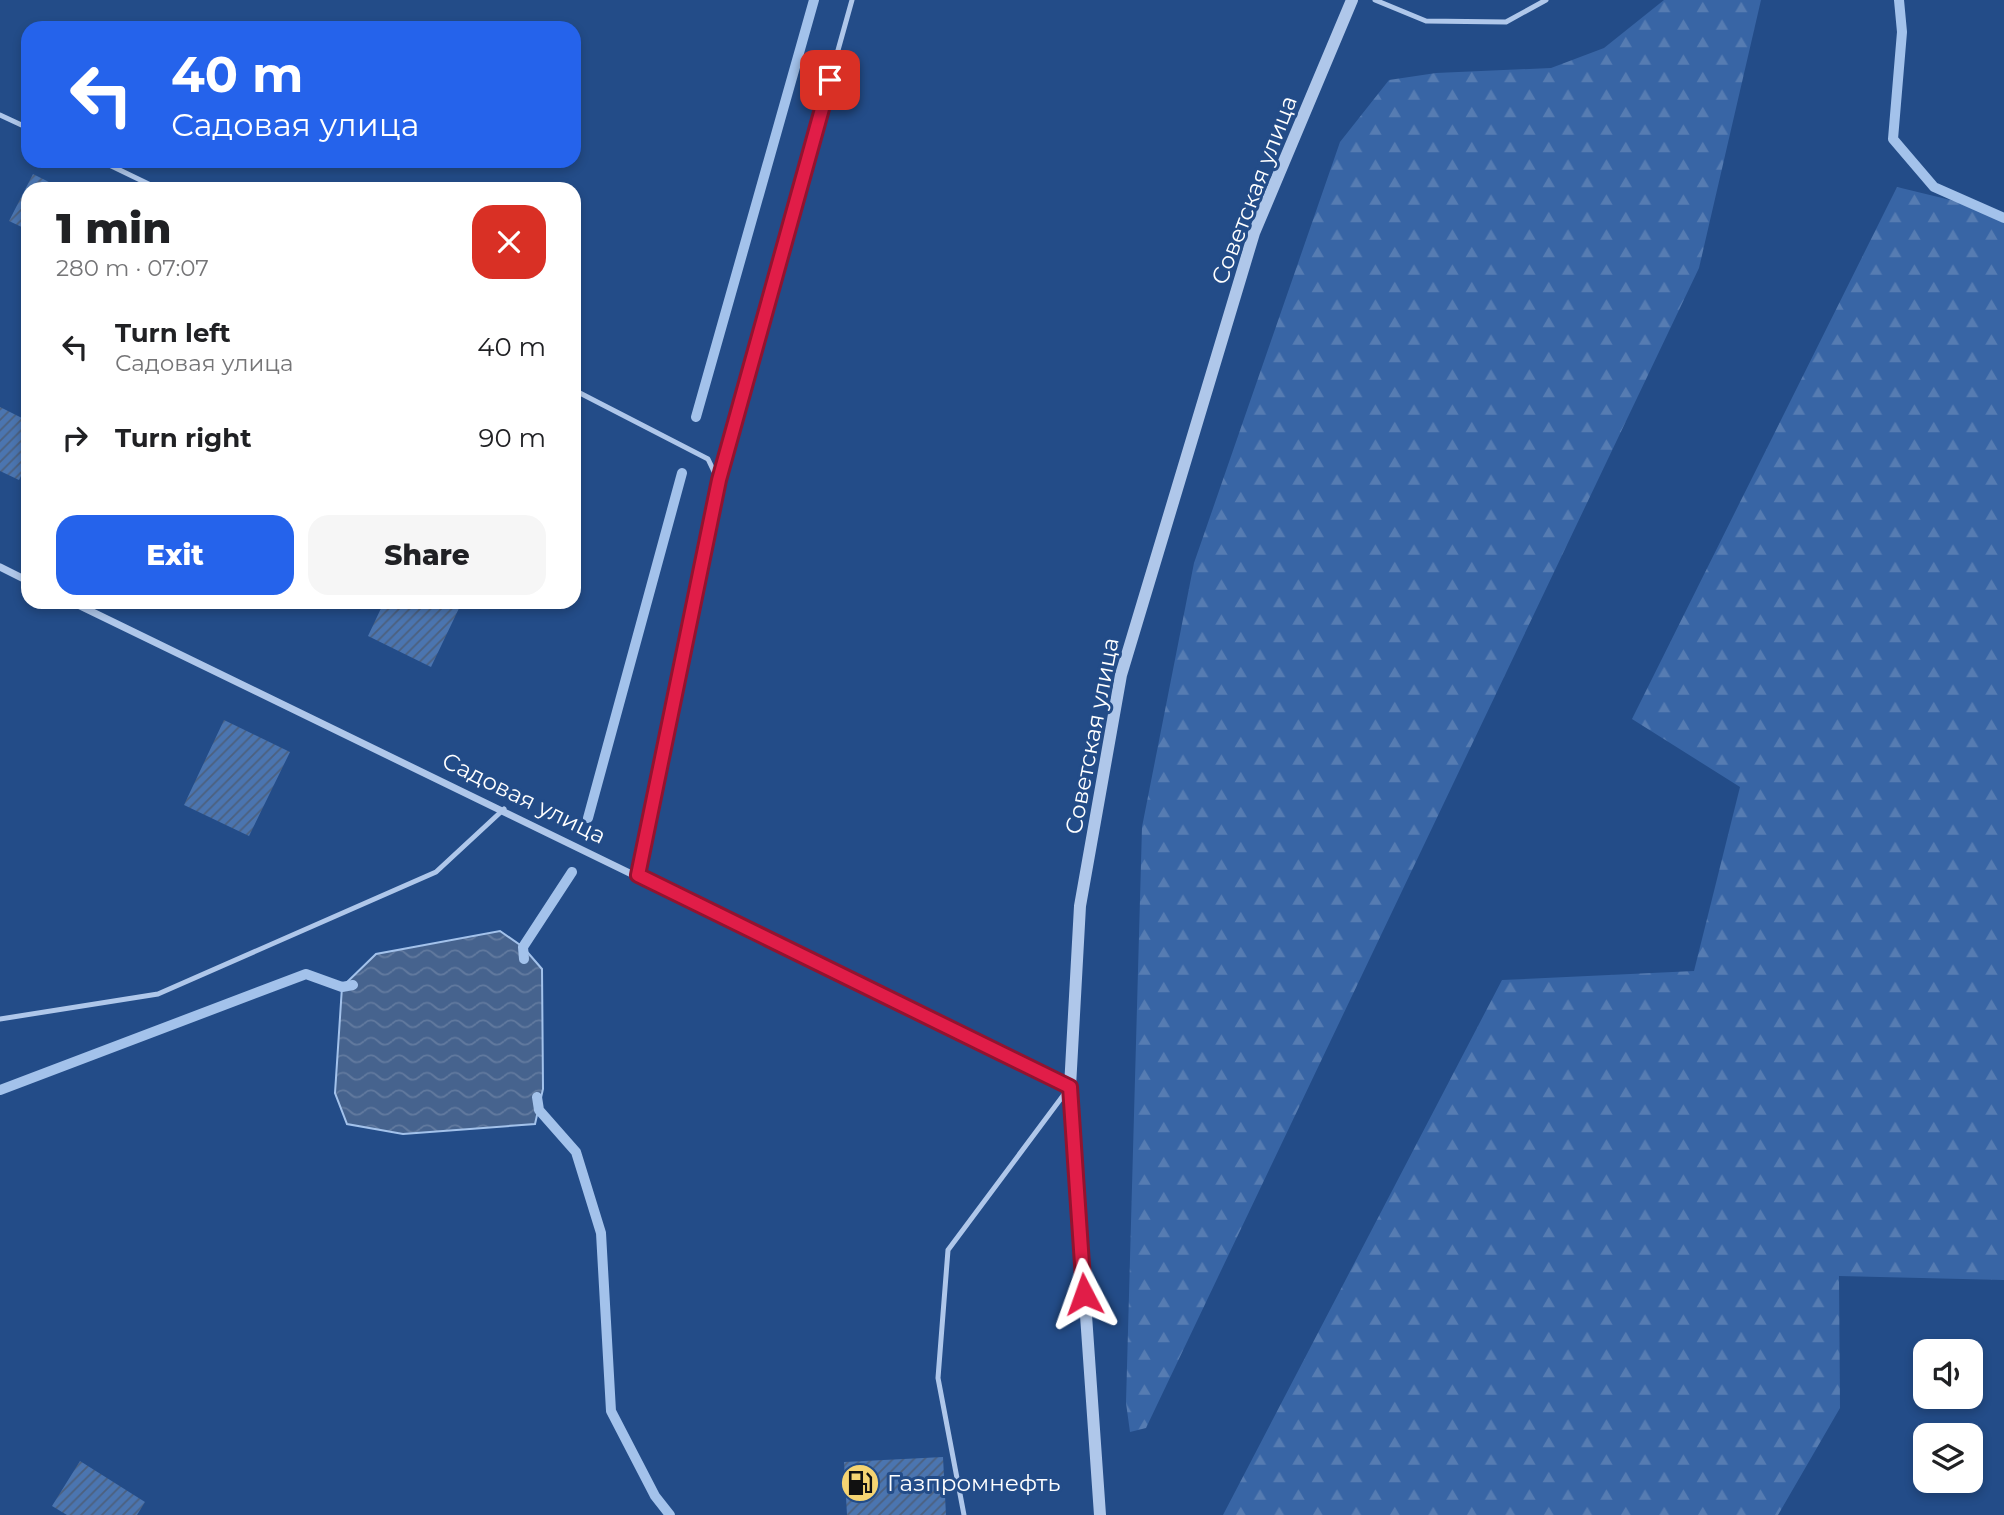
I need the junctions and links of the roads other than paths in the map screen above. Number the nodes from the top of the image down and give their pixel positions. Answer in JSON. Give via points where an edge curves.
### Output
{"nodes":[{"id":1,"x":852,"y":0,"type":"edge"},
{"id":2,"x":1352,"y":0,"type":"edge"},
{"id":3,"x":1375,"y":0,"type":"edge"},
{"id":4,"x":1546,"y":0,"type":"edge"},
{"id":5,"x":0,"y":115,"type":"edge"},
{"id":6,"x":21,"y":125,"type":"edge"},
{"id":7,"x":116,"y":168,"type":"edge"},
{"id":8,"x":145,"y":182,"type":"edge"},
{"id":9,"x":581,"y":394,"type":"edge"},
{"id":10,"x":719,"y":480,"type":"junction"},
{"id":11,"x":0,"y":568,"type":"edge"},
{"id":12,"x":21,"y":578,"type":"edge"},
{"id":13,"x":87,"y":609,"type":"edge"},
{"id":14,"x":504,"y":809,"type":"junction"},
{"id":15,"x":638,"y":875,"type":"junction"},
{"id":16,"x":0,"y":1019,"type":"edge"},
{"id":17,"x":1070,"y":1087,"type":"junction"},
{"id":18,"x":964,"y":1515,"type":"edge"},
{"id":19,"x":1100,"y":1515,"type":"edge"}],
"edges":[{"from":1,"to":10,"type":"lane"},
{"from":2,"to":17,"type":"street","name":"Советская улица","via":[[1254,233],[1121,675],[1080,906]]},
{"from":3,"to":4,"type":"lane","via":[[1426,21],[1506,22]]},
{"from":5,"to":6,"type":"lane"},
{"from":7,"to":8,"type":"lane"},
{"from":9,"to":10,"type":"lane","via":[[708,459]]},
{"from":10,"to":15,"type":"lane"},
{"from":11,"to":12,"type":"street"},
{"from":13,"to":14,"type":"street","name":"Садовая улица"},
{"from":14,"to":15,"type":"street","name":"Садовая улица"},
{"from":14,"to":16,"type":"lane","via":[[436,872],[158,994]]},
{"from":15,"to":17,"type":"street","name":"Садовая улица"},
{"from":17,"to":18,"type":"lane","via":[[948,1250],[938,1378]]},
{"from":17,"to":19,"type":"street","name":"Советская улица"}]}
